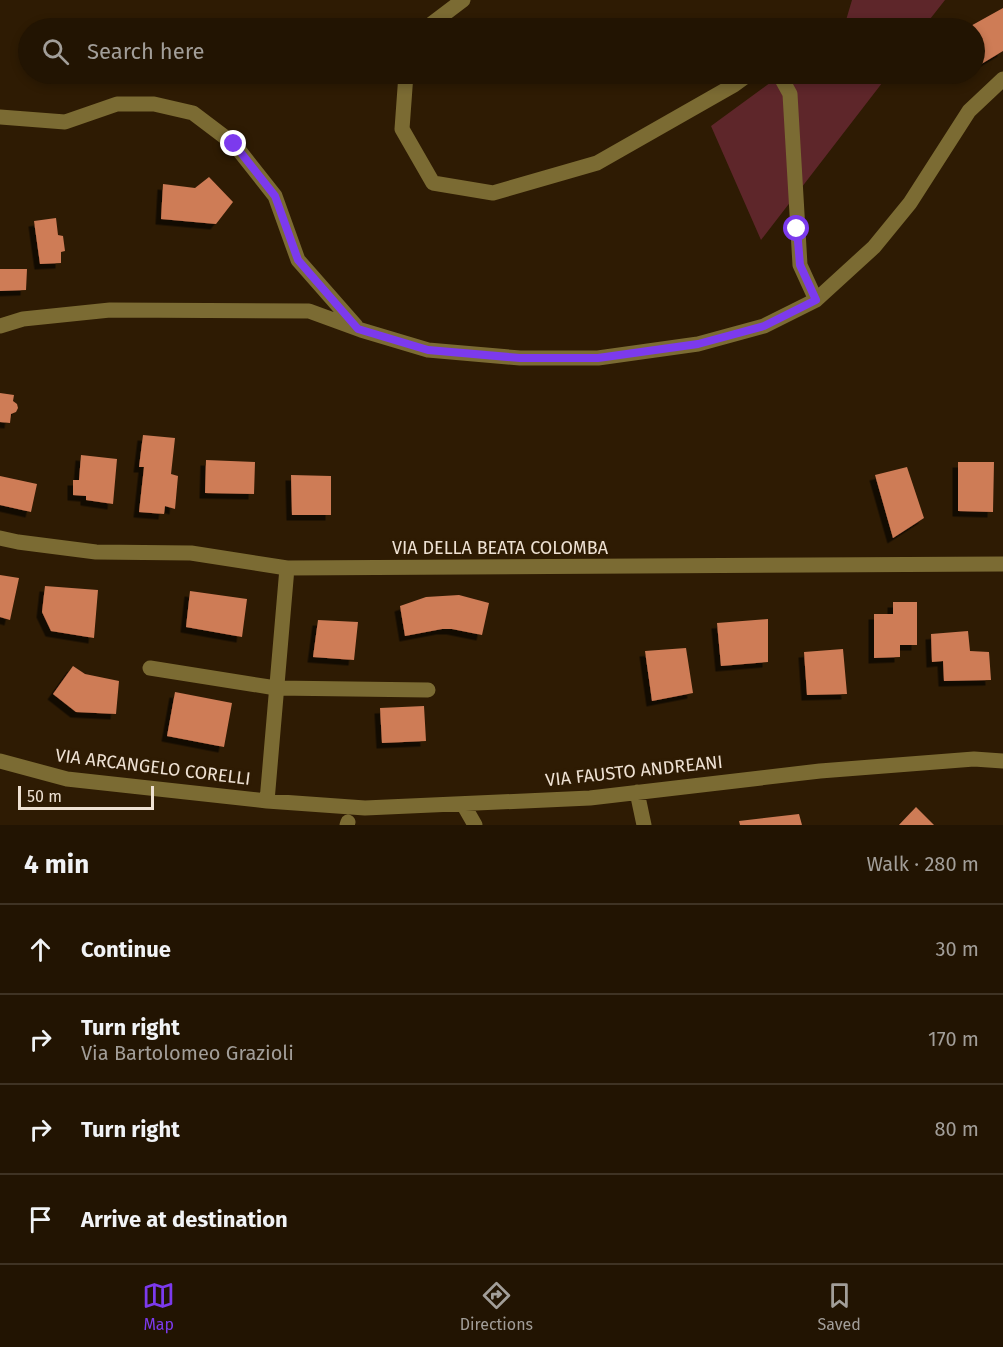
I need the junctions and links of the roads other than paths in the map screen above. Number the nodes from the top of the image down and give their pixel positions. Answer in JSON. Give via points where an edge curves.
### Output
{"nodes":[{"id":1,"x":463,"y":0,"type":"edge"},
{"id":2,"x":440,"y":18,"type":"edge"},
{"id":3,"x":1003,"y":80,"type":"edge"},
{"id":4,"x":405,"y":84,"type":"edge"},
{"id":5,"x":735,"y":84,"type":"edge"},
{"id":6,"x":784,"y":84,"type":"edge"},
{"id":7,"x":0,"y":117,"type":"edge"},
{"id":8,"x":816,"y":300,"type":"junction"},
{"id":9,"x":0,"y":326,"type":"edge"},
{"id":10,"x":358,"y":329,"type":"junction"},
{"id":11,"x":0,"y":538,"type":"edge"},
{"id":12,"x":1003,"y":564,"type":"edge"},
{"id":13,"x":288,"y":568,"type":"junction"},
{"id":14,"x":150,"y":668,"type":"dead end"},
{"id":15,"x":276,"y":688,"type":"junction"},
{"id":16,"x":428,"y":690,"type":"dead end"},
{"id":17,"x":0,"y":761,"type":"edge"},
{"id":18,"x":1003,"y":761,"type":"edge"},
{"id":19,"x":637,"y":792,"type":"junction"},
{"id":20,"x":267,"y":801,"type":"junction"},
{"id":21,"x":463,"y":804,"type":"junction"},
{"id":22,"x":475,"y":825,"type":"edge"},
{"id":23,"x":644,"y":825,"type":"edge"}],
"edges":[{"from":1,"to":2,"type":"street"},
{"from":3,"to":8,"type":"street","via":[[969,111],[910,203],[874,247]]},
{"from":4,"to":5,"type":"street","via":[[402,129],[433,183],[493,193],[597,163]]},
{"from":6,"to":8,"type":"street","via":[[790,94],[800,265]]},
{"from":7,"to":10,"type":"street","via":[[65,122],[117,105],[154,104],[193,113],[234,144],[275,196],[298,260]]},
{"from":8,"to":10,"type":"street","via":[[764,326],[698,344],[598,358],[520,358],[428,350]]},
{"from":9,"to":10,"type":"street","via":[[23,319],[110,310],[220,310],[309,311]]},
{"from":11,"to":13,"type":"street","name":"VIA DELLA BEATA COLOMBA","via":[[96,552],[191,553]]},
{"from":12,"to":13,"type":"street","name":"VIA DELLA BEATA COLOMBA"},
{"from":13,"to":15,"type":"street"},
{"from":14,"to":15,"type":"street"},
{"from":15,"to":16,"type":"street"},
{"from":15,"to":20,"type":"street"},
{"from":17,"to":20,"type":"street","name":"VIA ARCANGELO CORELLI","via":[[67,780]]},
{"from":18,"to":19,"type":"street","name":"VIA FAUSTO ANDREANI","via":[[974,759],[820,771]]},
{"from":19,"to":21,"type":"street","name":"VIA FAUSTO ANDREANI"},
{"from":19,"to":23,"type":"street"},
{"from":20,"to":21,"type":"street","name":"VIA FAUSTO ANDREANI","via":[[365,808]]},
{"from":21,"to":22,"type":"street"}]}
